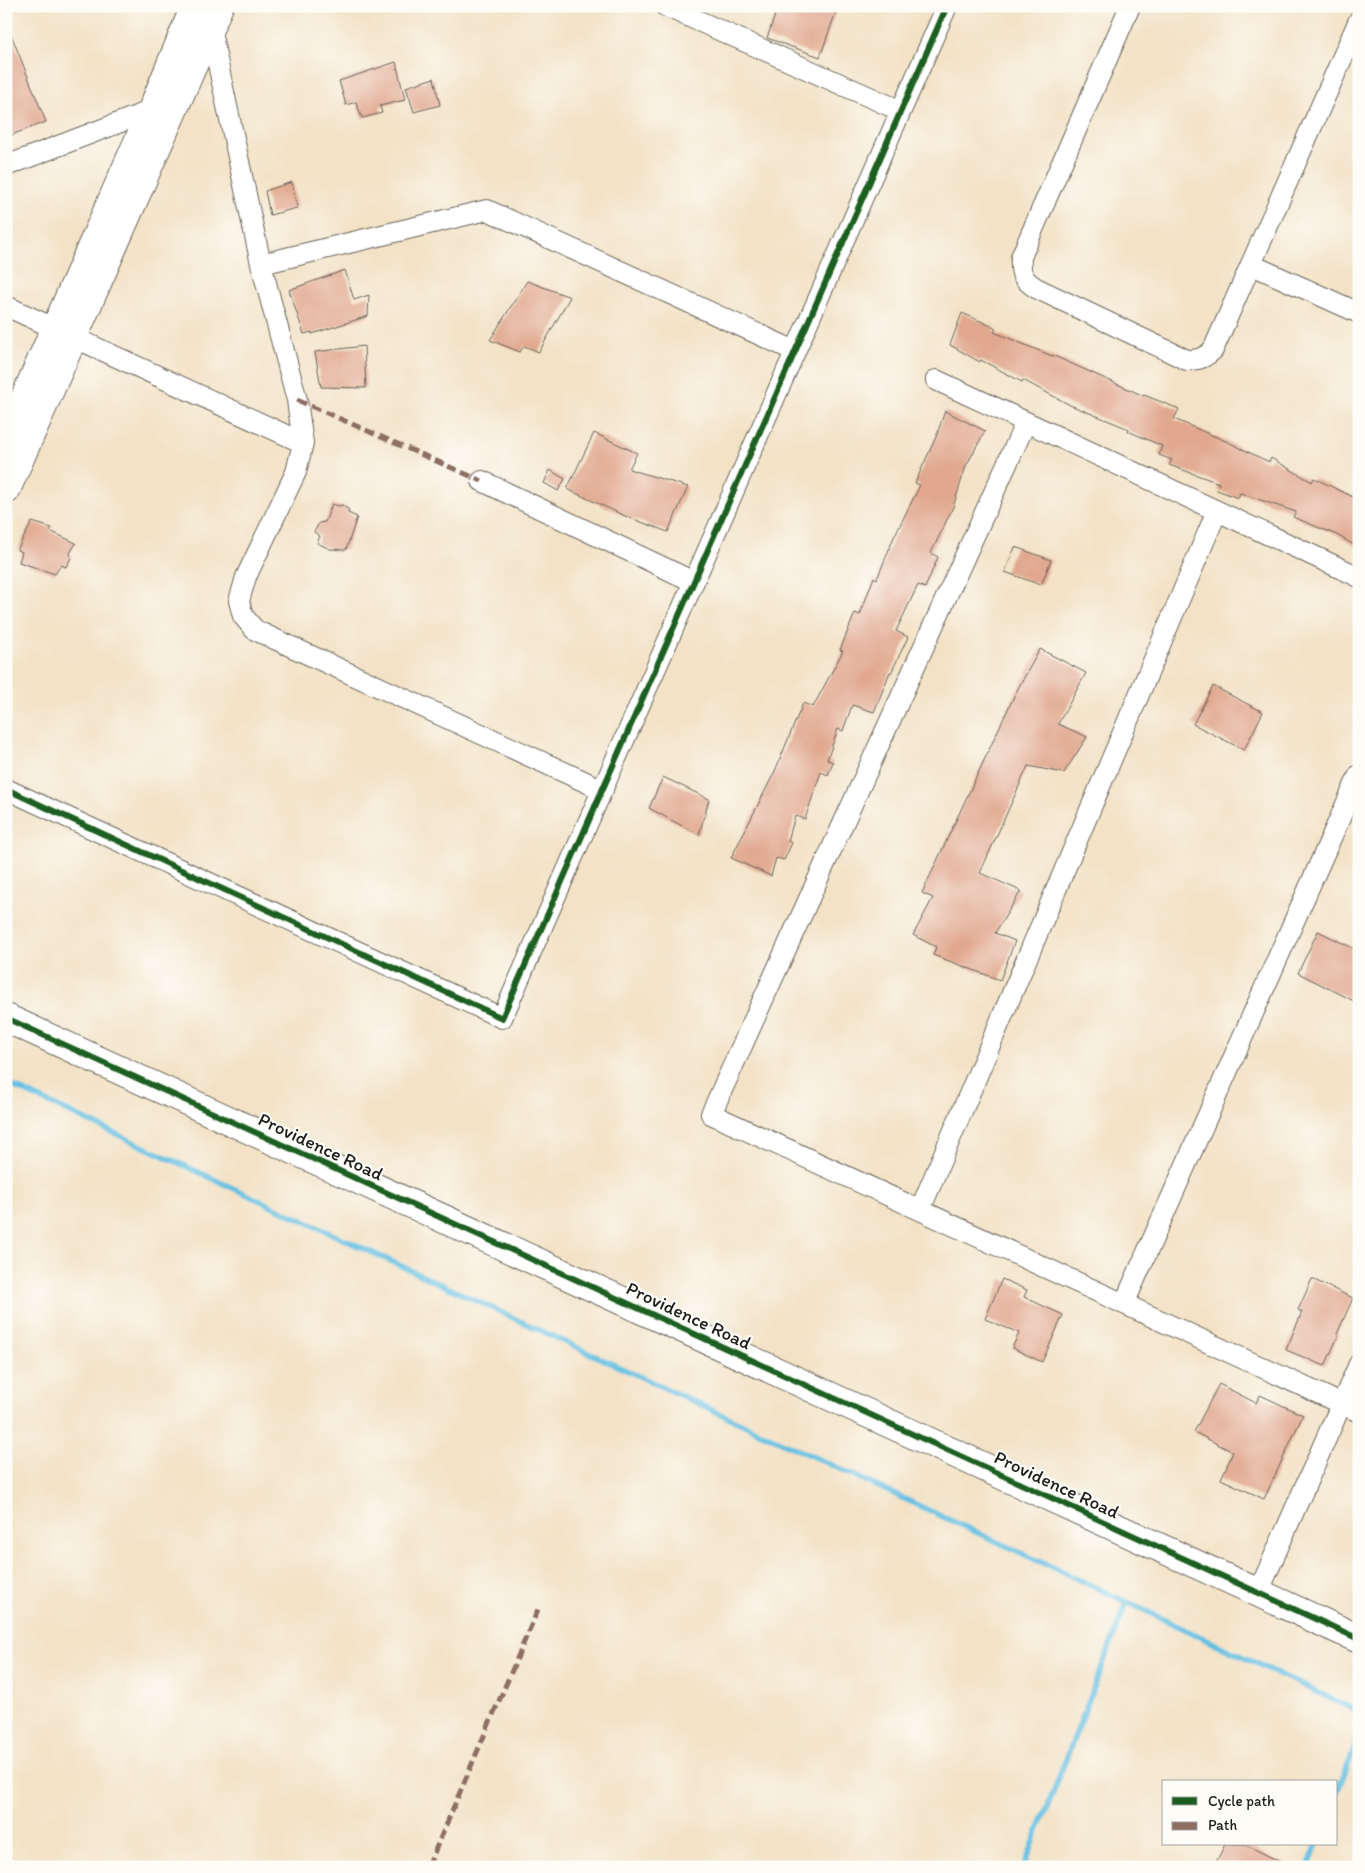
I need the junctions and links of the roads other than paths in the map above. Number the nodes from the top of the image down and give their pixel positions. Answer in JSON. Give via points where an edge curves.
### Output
{"nodes":[{"id":1,"x":665,"y":6,"type":"edge"},
{"id":2,"x":947,"y":6,"type":"edge"},
{"id":3,"x":1130,"y":6,"type":"edge"},
{"id":4,"x":208,"y":13,"type":"edge"},
{"id":5,"x":1359,"y":20,"type":"edge"},
{"id":6,"x":152,"y":110,"type":"junction"},
{"id":7,"x":901,"y":111,"type":"junction"},
{"id":8,"x":6,"y":166,"type":"edge"},
{"id":9,"x":261,"y":264,"type":"junction"},
{"id":10,"x":1252,"y":265,"type":"junction"},
{"id":11,"x":6,"y":306,"type":"edge"},
{"id":12,"x":1359,"y":313,"type":"edge"},
{"id":13,"x":64,"y":333,"type":"junction"},
{"id":14,"x":795,"y":351,"type":"junction"},
{"id":15,"x":936,"y":380,"type":"dead end"},
{"id":16,"x":1026,"y":422,"type":"junction"},
{"id":17,"x":6,"y":440,"type":"edge"},
{"id":18,"x":303,"y":443,"type":"junction"},
{"id":19,"x":482,"y":481,"type":"dead end"},
{"id":20,"x":6,"y":490,"type":"edge"},
{"id":21,"x":1217,"y":511,"type":"junction"},
{"id":22,"x":1359,"y":577,"type":"edge"},
{"id":23,"x":694,"y":582,"type":"junction"},
{"id":24,"x":1359,"y":775,"type":"edge"},
{"id":25,"x":6,"y":789,"type":"edge"},
{"id":26,"x":602,"y":790,"type":"junction"},
{"id":27,"x":6,"y":1018,"type":"edge"},
{"id":28,"x":6,"y":1037,"type":"edge"},
{"id":29,"x":920,"y":1210,"type":"junction"},
{"id":30,"x":1124,"y":1304,"type":"junction"},
{"id":31,"x":1359,"y":1364,"type":"edge"},
{"id":32,"x":1350,"y":1408,"type":"edge"},
{"id":33,"x":1258,"y":1593,"type":"junction"},
{"id":34,"x":1359,"y":1639,"type":"edge"},
{"id":35,"x":1359,"y":1655,"type":"edge"}],
"edges":[{"from":1,"to":7,"type":"street"},
{"from":2,"to":7,"type":"street"},
{"from":3,"to":10,"type":"street","via":[[1021,256],[1022,274],[1036,288],[1187,360],[1199,360],[1213,350]]},
{"from":4,"to":6,"type":"street"},
{"from":4,"to":9,"type":"street"},
{"from":4,"to":13,"type":"street"},
{"from":5,"to":10,"type":"street"},
{"from":6,"to":8,"type":"street"},
{"from":6,"to":13,"type":"street"},
{"from":7,"to":14,"type":"street"},
{"from":9,"to":14,"type":"street","via":[[487,210]]},
{"from":9,"to":18,"type":"street","via":[[297,400]]},
{"from":10,"to":12,"type":"street"},
{"from":11,"to":13,"type":"street"},
{"from":13,"to":17,"type":"street"},
{"from":13,"to":18,"type":"street"},
{"from":13,"to":20,"type":"street"},
{"from":14,"to":23,"type":"street"},
{"from":15,"to":16,"type":"street"},
{"from":16,"to":21,"type":"street"},
{"from":16,"to":29,"type":"street","via":[[711,1114]]},
{"from":18,"to":26,"type":"street","via":[[296,472],[246,577],[239,601],[243,616],[255,630]]},
{"from":19,"to":23,"type":"street"},
{"from":21,"to":22,"type":"street"},
{"from":21,"to":29,"type":"street"},
{"from":23,"to":26,"type":"street"},
{"from":24,"to":30,"type":"street"},
{"from":25,"to":26,"type":"street","via":[[502,1018]]},
{"from":27,"to":33,"type":"street","name":"Providence Road"},
{"from":28,"to":35,"type":"street","name":"Providence Road"},
{"from":29,"to":30,"type":"street"},
{"from":30,"to":32,"type":"street"},
{"from":31,"to":32,"type":"street"},
{"from":32,"to":33,"type":"street"},
{"from":33,"to":34,"type":"street","name":"Providence Road"}]}
